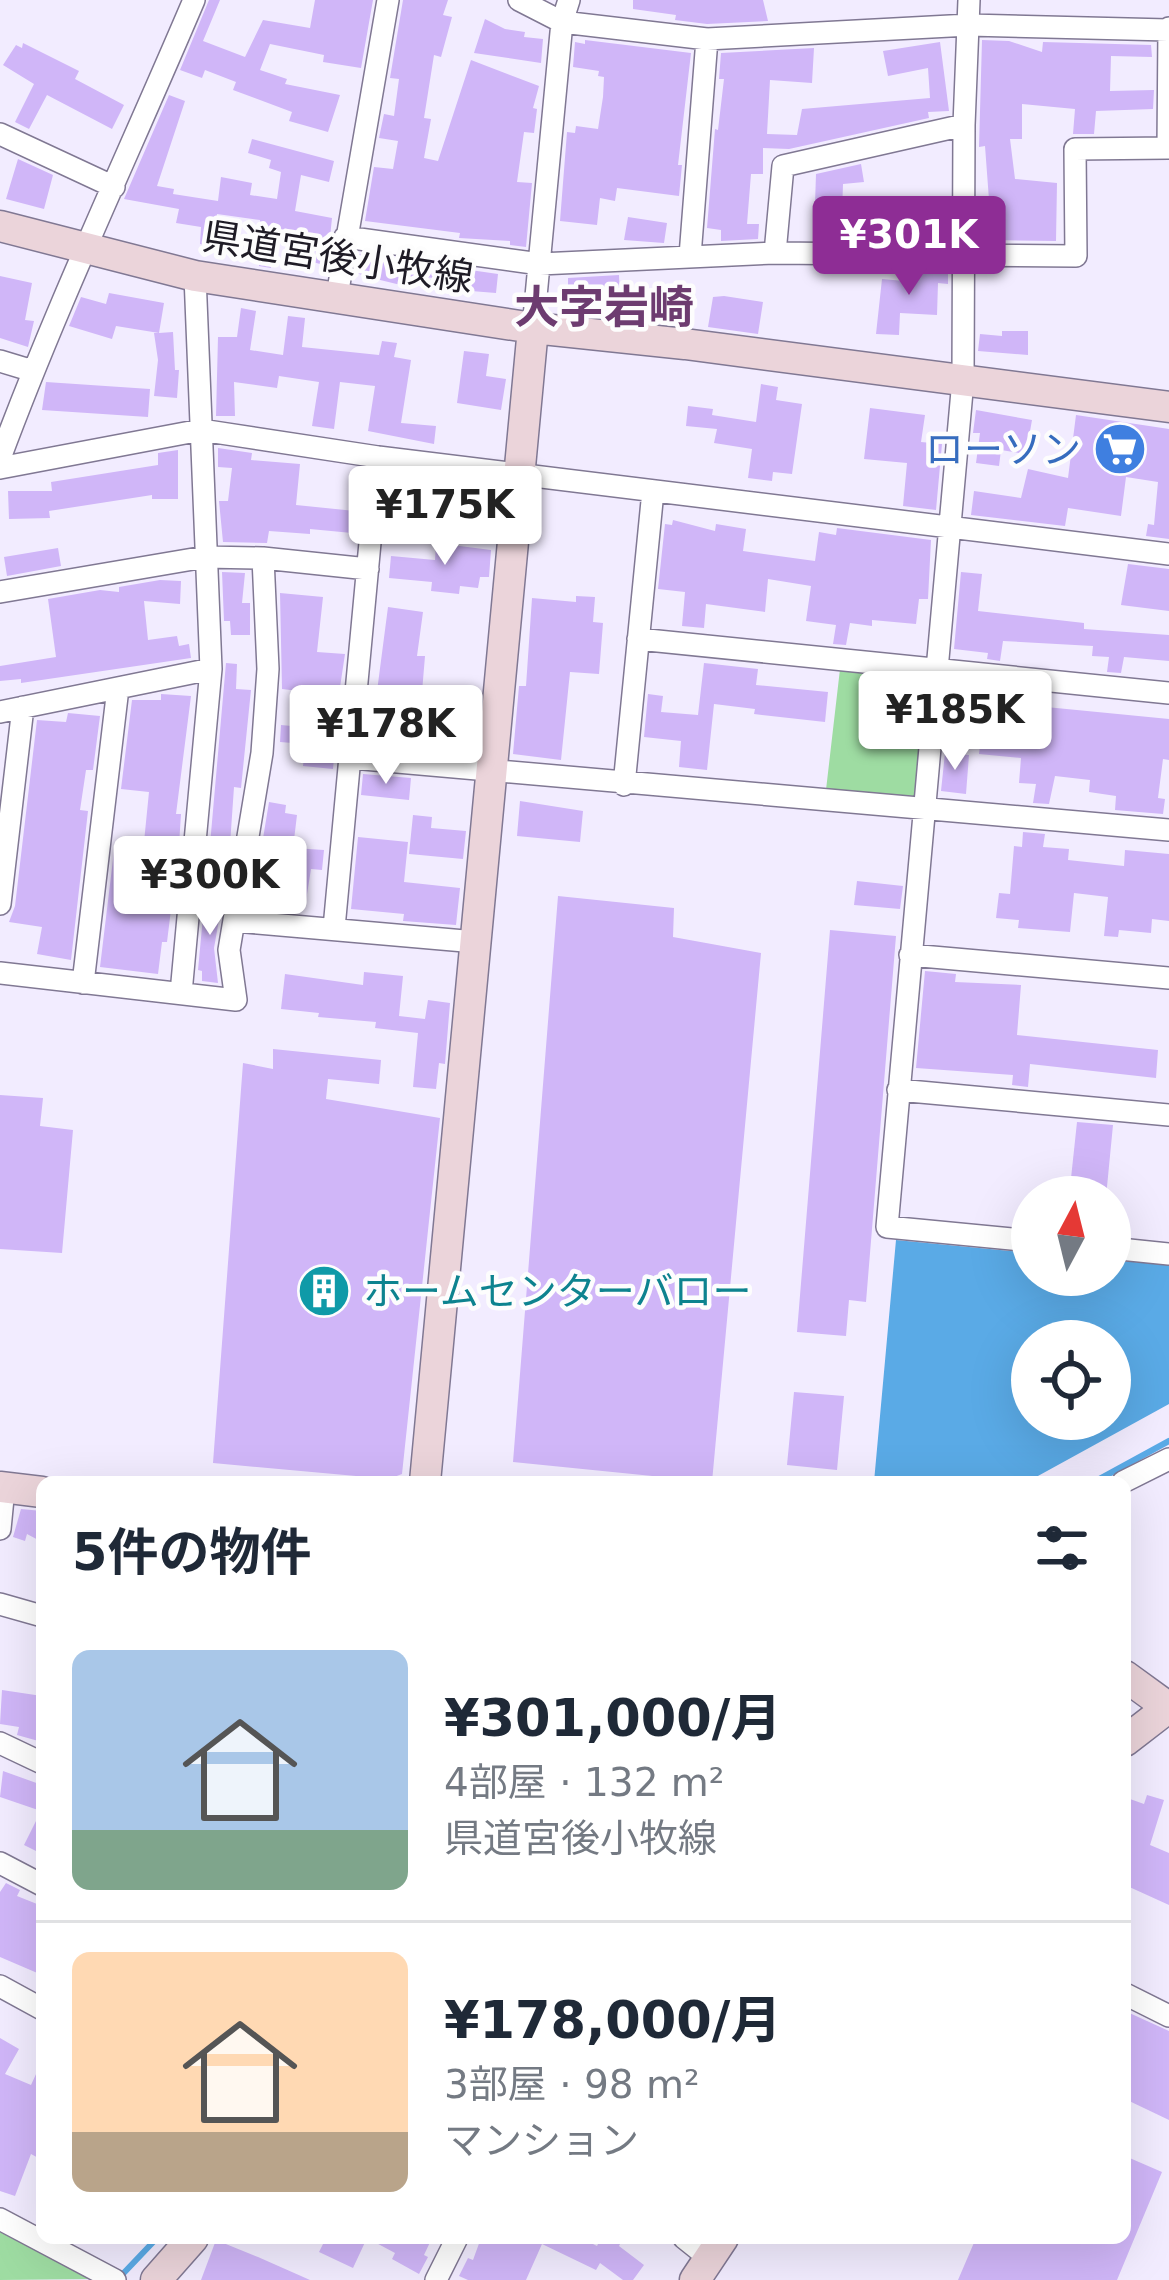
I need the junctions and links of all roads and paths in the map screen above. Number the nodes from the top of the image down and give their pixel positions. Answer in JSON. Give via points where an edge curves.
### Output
{"nodes":[{"id":1,"x":194,"y":0,"type":"edge"},
{"id":2,"x":388,"y":0,"type":"edge"},
{"id":3,"x":519,"y":0,"type":"edge"},
{"id":4,"x":969,"y":0,"type":"edge"},
{"id":5,"x":566,"y":11,"type":"edge"},
{"id":6,"x":969,"y":25,"type":"junction"},
{"id":7,"x":1169,"y":29,"type":"edge"},
{"id":8,"x":707,"y":39,"type":"junction"},
{"id":9,"x":964,"y":125,"type":"junction"},
{"id":10,"x":0,"y":134,"type":"edge"},
{"id":11,"x":1168,"y":148,"type":"edge"},
{"id":12,"x":114,"y":188,"type":"junction"},
{"id":13,"x":0,"y":226,"type":"edge"},
{"id":14,"x":345,"y":237,"type":"junction"},
{"id":15,"x":83,"y":250,"type":"junction"},
{"id":16,"x":775,"y":254,"type":"junction"},
{"id":17,"x":966,"y":254,"type":"junction"},
{"id":18,"x":690,"y":256,"type":"junction"},
{"id":19,"x":540,"y":264,"type":"junction"},
{"id":20,"x":195,"y":275,"type":"junction"},
{"id":21,"x":337,"y":296,"type":"junction"},
{"id":22,"x":533,"y":328,"type":"junction"},
{"id":23,"x":0,"y":362,"type":"edge"},
{"id":24,"x":33,"y":371,"type":"junction"},
{"id":25,"x":963,"y":380,"type":"junction"},
{"id":26,"x":1169,"y":407,"type":"edge"},
{"id":27,"x":201,"y":430,"type":"junction"},
{"id":28,"x":378,"y":457,"type":"junction"},
{"id":29,"x":0,"y":458,"type":"edge"},
{"id":30,"x":0,"y":468,"type":"edge"},
{"id":31,"x":518,"y":471,"type":"junction"},
{"id":32,"x":652,"y":491,"type":"junction"},
{"id":33,"x":951,"y":529,"type":"junction"},
{"id":34,"x":1169,"y":554,"type":"edge"},
{"id":35,"x":205,"y":557,"type":"junction"},
{"id":36,"x":263,"y":558,"type":"junction"},
{"id":37,"x":368,"y":569,"type":"junction"},
{"id":38,"x":0,"y":592,"type":"edge"},
{"id":39,"x":638,"y":639,"type":"junction"},
{"id":40,"x":937,"y":669,"type":"junction"},
{"id":41,"x":211,"y":670,"type":"junction"},
{"id":42,"x":118,"y":688,"type":"junction"},
{"id":43,"x":1169,"y":693,"type":"edge"},
{"id":44,"x":11,"y":710,"type":"edge"},
{"id":45,"x":352,"y":758,"type":"junction"},
{"id":46,"x":491,"y":771,"type":"junction"},
{"id":47,"x":624,"y":784,"type":"junction"},
{"id":48,"x":927,"y":810,"type":"junction"},
{"id":49,"x":1169,"y":830,"type":"edge"},
{"id":50,"x":0,"y":904,"type":"edge"},
{"id":51,"x":235,"y":921,"type":"junction"},
{"id":52,"x":334,"y":928,"type":"junction"},
{"id":53,"x":476,"y":942,"type":"junction"},
{"id":54,"x":910,"y":955,"type":"junction"},
{"id":55,"x":0,"y":973,"type":"edge"},
{"id":56,"x":1169,"y":978,"type":"edge"},
{"id":57,"x":83,"y":982,"type":"junction"},
{"id":58,"x":181,"y":993,"type":"junction"},
{"id":59,"x":898,"y":1090,"type":"junction"},
{"id":60,"x":1169,"y":1115,"type":"edge"},
{"id":61,"x":1011,"y":1239,"type":"edge"},
{"id":62,"x":1131,"y":1250,"type":"edge"},
{"id":63,"x":1169,"y":1254,"type":"edge"},
{"id":64,"x":1169,"y":1459,"type":"edge"},
{"id":65,"x":426,"y":1476,"type":"edge"},
{"id":66,"x":1131,"y":1478,"type":"edge"},
{"id":67,"x":2,"y":1488,"type":"edge"},
{"id":68,"x":36,"y":1491,"type":"edge"},
{"id":69,"x":0,"y":1529,"type":"edge"},
{"id":70,"x":0,"y":1604,"type":"edge"},
{"id":71,"x":36,"y":1614,"type":"edge"},
{"id":72,"x":1131,"y":1680,"type":"edge"},
{"id":73,"x":1169,"y":1707,"type":"edge"},
{"id":74,"x":1131,"y":1736,"type":"edge"},
{"id":75,"x":0,"y":1743,"type":"edge"},
{"id":76,"x":36,"y":1760,"type":"edge"},
{"id":77,"x":0,"y":1863,"type":"edge"},
{"id":78,"x":36,"y":1882,"type":"edge"},
{"id":79,"x":0,"y":1987,"type":"edge"},
{"id":80,"x":1131,"y":1997,"type":"edge"},
{"id":81,"x":36,"y":2006,"type":"edge"},
{"id":82,"x":1169,"y":2016,"type":"edge"},
{"id":83,"x":0,"y":2219,"type":"edge"},
{"id":84,"x":36,"y":2238,"type":"edge"},
{"id":85,"x":48,"y":2244,"type":"edge"},
{"id":86,"x":188,"y":2244,"type":"edge"},
{"id":87,"x":454,"y":2244,"type":"edge"},
{"id":88,"x":111,"y":2277,"type":"edge"},
{"id":89,"x":156,"y":2280,"type":"edge"},
{"id":90,"x":436,"y":2280,"type":"edge"}],
"edges":[{"from":1,"to":12,"type":"street"},
{"from":2,"to":14,"type":"street"},
{"from":3,"to":5,"type":"street"},
{"from":4,"to":6,"type":"street"},
{"from":5,"to":8,"type":"street"},
{"from":5,"to":19,"type":"street"},
{"from":6,"to":7,"type":"street"},
{"from":6,"to":8,"type":"street"},
{"from":6,"to":9,"type":"street"},
{"from":7,"to":11,"type":"street"},
{"from":8,"to":18,"type":"street"},
{"from":9,"to":16,"type":"street","via":[[783,166]]},
{"from":9,"to":17,"type":"street"},
{"from":10,"to":12,"type":"street"},
{"from":11,"to":17,"type":"street","via":[[1075,149],[1076,256]]},
{"from":12,"to":15,"type":"street"},
{"from":13,"to":15,"type":"street","name":"県道宮後小牧線"},
{"from":14,"to":19,"type":"street"},
{"from":14,"to":21,"type":"street"},
{"from":15,"to":20,"type":"street","name":"県道宮後小牧線"},
{"from":15,"to":24,"type":"street"},
{"from":16,"to":17,"type":"street"},
{"from":16,"to":18,"type":"street"},
{"from":17,"to":25,"type":"street"},
{"from":18,"to":19,"type":"street"},
{"from":19,"to":22,"type":"street"},
{"from":20,"to":21,"type":"street","name":"県道宮後小牧線"},
{"from":20,"to":27,"type":"street"},
{"from":21,"to":22,"type":"street","name":"県道宮後小牧線"},
{"from":22,"to":25,"type":"street","name":"県道宮後小牧線"},
{"from":22,"to":31,"type":"street"},
{"from":23,"to":24,"type":"street"},
{"from":24,"to":29,"type":"street"},
{"from":25,"to":26,"type":"street","name":"県道宮後小牧線"},
{"from":25,"to":33,"type":"street"},
{"from":27,"to":28,"type":"street"},
{"from":27,"to":30,"type":"street"},
{"from":27,"to":35,"type":"street"},
{"from":28,"to":31,"type":"street"},
{"from":28,"to":37,"type":"street"},
{"from":31,"to":32,"type":"street"},
{"from":31,"to":46,"type":"street"},
{"from":32,"to":33,"type":"street"},
{"from":32,"to":39,"type":"street"},
{"from":33,"to":34,"type":"street"},
{"from":33,"to":40,"type":"street"},
{"from":35,"to":36,"type":"street"},
{"from":35,"to":38,"type":"street"},
{"from":35,"to":41,"type":"street"},
{"from":36,"to":37,"type":"street"},
{"from":36,"to":51,"type":"street","via":[[262,752]]},
{"from":37,"to":45,"type":"street"},
{"from":39,"to":40,"type":"street"},
{"from":39,"to":47,"type":"street"},
{"from":40,"to":43,"type":"street"},
{"from":40,"to":48,"type":"street"},
{"from":41,"to":42,"type":"street"},
{"from":41,"to":58,"type":"street"},
{"from":42,"to":44,"type":"street"},
{"from":42,"to":57,"type":"street"},
{"from":44,"to":50,"type":"street"},
{"from":45,"to":46,"type":"street"},
{"from":45,"to":52,"type":"street"},
{"from":46,"to":47,"type":"street"},
{"from":46,"to":53,"type":"street"},
{"from":47,"to":48,"type":"street"},
{"from":48,"to":49,"type":"street"},
{"from":48,"to":54,"type":"street"},
{"from":51,"to":52,"type":"street"},
{"from":51,"to":58,"type":"street","via":[[229,950],[236,1000]]},
{"from":52,"to":53,"type":"street"},
{"from":53,"to":65,"type":"street"},
{"from":54,"to":56,"type":"street"},
{"from":54,"to":59,"type":"street"},
{"from":55,"to":57,"type":"street"},
{"from":57,"to":58,"type":"street"},
{"from":59,"to":60,"type":"street"},
{"from":59,"to":61,"type":"street","via":[[887,1227]]},
{"from":62,"to":63,"type":"street"},
{"from":64,"to":66,"type":"street"},
{"from":67,"to":68,"type":"street"},
{"from":67,"to":69,"type":"street"},
{"from":70,"to":71,"type":"street"},
{"from":72,"to":73,"type":"street"},
{"from":73,"to":74,"type":"street"},
{"from":75,"to":76,"type":"street"},
{"from":77,"to":78,"type":"street"},
{"from":79,"to":81,"type":"street"},
{"from":80,"to":82,"type":"street"},
{"from":83,"to":84,"type":"street"},
{"from":85,"to":88,"type":"street"},
{"from":86,"to":89,"type":"street"},
{"from":87,"to":90,"type":"street"}]}
